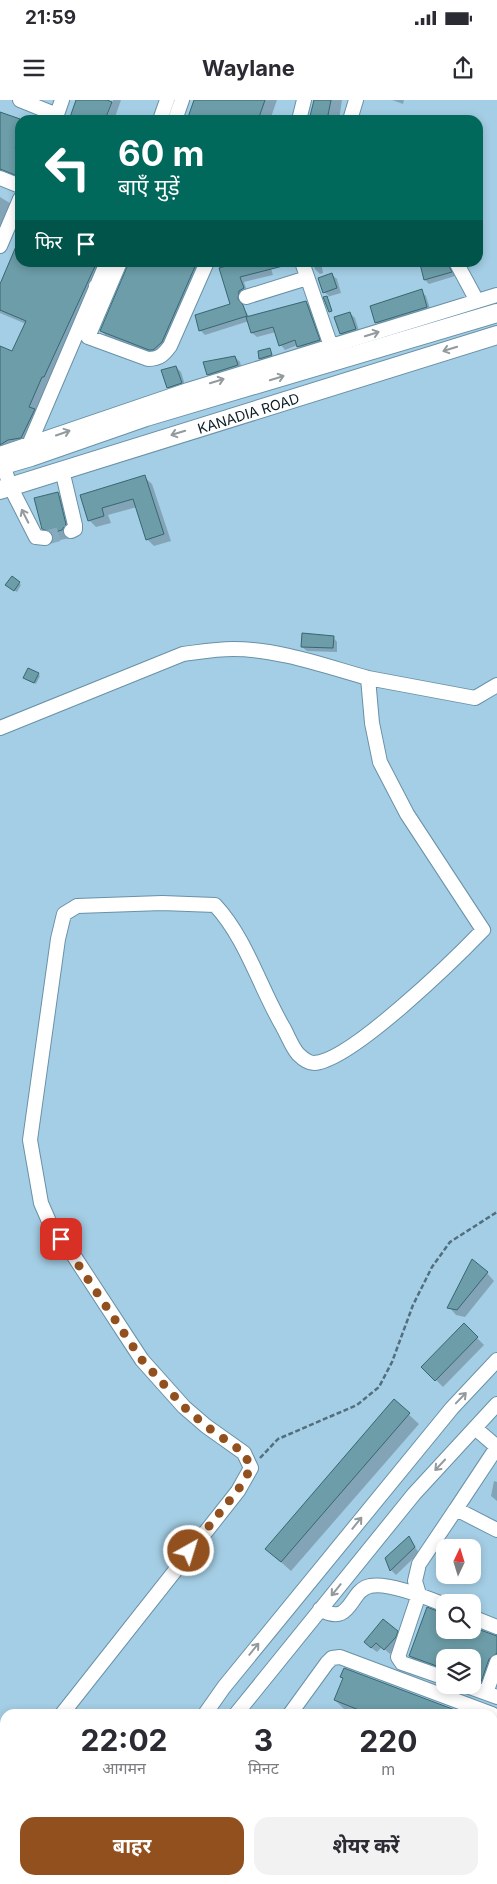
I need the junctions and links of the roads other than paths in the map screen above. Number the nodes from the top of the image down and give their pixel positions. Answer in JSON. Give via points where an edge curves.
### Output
{"nodes":[{"id":1,"x":20,"y":100,"type":"edge"},
{"id":2,"x":62,"y":100,"type":"edge"},
{"id":3,"x":167,"y":100,"type":"edge"},
{"id":4,"x":182,"y":100,"type":"edge"},
{"id":5,"x":304,"y":100,"type":"edge"},
{"id":6,"x":356,"y":100,"type":"edge"},
{"id":7,"x":50,"y":115,"type":"edge"},
{"id":8,"x":57,"y":115,"type":"edge"},
{"id":9,"x":162,"y":115,"type":"edge"},
{"id":10,"x":177,"y":115,"type":"edge"},
{"id":11,"x":300,"y":115,"type":"edge"},
{"id":12,"x":352,"y":115,"type":"edge"},
{"id":13,"x":0,"y":178,"type":"edge"},
{"id":14,"x":15,"y":184,"type":"edge"},
{"id":15,"x":15,"y":211,"type":"edge"},
{"id":16,"x":0,"y":246,"type":"edge"},
{"id":17,"x":106,"y":267,"type":"edge"},
{"id":18,"x":117,"y":267,"type":"edge"},
{"id":19,"x":204,"y":267,"type":"edge"},
{"id":20,"x":304,"y":267,"type":"edge"},
{"id":21,"x":459,"y":267,"type":"edge"},
{"id":22,"x":307,"y":278,"type":"junction"},
{"id":23,"x":102,"y":288,"type":"junction"},
{"id":24,"x":497,"y":295,"type":"edge"},
{"id":25,"x":246,"y":297,"type":"dead end"},
{"id":26,"x":477,"y":301,"type":"junction"},
{"id":27,"x":497,"y":313,"type":"edge"},
{"id":28,"x":497,"y":335,"type":"edge"},
{"id":29,"x":334,"y":353,"type":"junction"},
{"id":30,"x":30,"y":451,"type":"junction"},
{"id":31,"x":1,"y":461,"type":"edge"},
{"id":32,"x":62,"y":470,"type":"junction"},
{"id":33,"x":5,"y":488,"type":"edge"},
{"id":34,"x":71,"y":531,"type":"dead end"},
{"id":35,"x":45,"y":538,"type":"dead end"},
{"id":36,"x":368,"y":678,"type":"junction"},
{"id":37,"x":497,"y":685,"type":"edge"},
{"id":38,"x":0,"y":728,"type":"edge"},
{"id":39,"x":497,"y":1360,"type":"edge"},
{"id":40,"x":497,"y":1404,"type":"edge"},
{"id":41,"x":475,"y":1428,"type":"junction"},
{"id":42,"x":497,"y":1447,"type":"edge"},
{"id":43,"x":456,"y":1508,"type":"junction"},
{"id":44,"x":497,"y":1530,"type":"edge"},
{"id":45,"x":419,"y":1594,"type":"junction"},
{"id":46,"x":436,"y":1601,"type":"edge"},
{"id":47,"x":320,"y":1609,"type":"junction"},
{"id":48,"x":481,"y":1621,"type":"edge"},
{"id":49,"x":497,"y":1627,"type":"edge"},
{"id":50,"x":497,"y":1662,"type":"edge"},
{"id":51,"x":436,"y":1675,"type":"edge"},
{"id":52,"x":492,"y":1695,"type":"edge"},
{"id":53,"x":66,"y":1709,"type":"edge"},
{"id":54,"x":209,"y":1709,"type":"edge"},
{"id":55,"x":240,"y":1709,"type":"edge"},
{"id":56,"x":295,"y":1709,"type":"edge"},
{"id":57,"x":479,"y":1709,"type":"edge"}],
"edges":[{"from":1,"to":7,"type":"street"},
{"from":2,"to":8,"type":"street"},
{"from":3,"to":9,"type":"street"},
{"from":4,"to":10,"type":"street"},
{"from":5,"to":11,"type":"street"},
{"from":6,"to":12,"type":"street"},
{"from":13,"to":14,"type":"street"},
{"from":15,"to":16,"type":"street"},
{"from":17,"to":23,"type":"street"},
{"from":18,"to":23,"type":"street"},
{"from":19,"to":23,"type":"street","via":[[170,346],[155,359],[88,337]]},
{"from":20,"to":22,"type":"street"},
{"from":21,"to":26,"type":"street"},
{"from":22,"to":25,"type":"street"},
{"from":22,"to":29,"type":"street"},
{"from":23,"to":30,"type":"street"},
{"from":24,"to":26,"type":"street"},
{"from":29,"to":26,"type":"street","one_way":true},
{"from":27,"to":29,"type":"main road","name":"KANADIA ROAD"},
{"from":28,"to":32,"type":"main road","name":"KANADIA ROAD","one_way":true},
{"from":30,"to":29,"type":"main road","name":"KANADIA ROAD","one_way":true,"via":[[146,417]]},
{"from":30,"to":31,"type":"main road","name":"KANADIA ROAD"},
{"from":31,"to":33,"type":"street"},
{"from":32,"to":33,"type":"main road","name":"KANADIA ROAD"},
{"from":32,"to":34,"type":"street","via":[[75,525],[75,530]]},
{"from":35,"to":33,"type":"street","one_way":true,"via":[[36,537]]},
{"from":36,"to":37,"type":"street","via":[[475,698]]},
{"from":36,"to":38,"type":"street","via":[[259,651],[232,649],[183,654]]},
{"from":36,"to":53,"type":"street","via":[[380,762],[407,814],[483,930],[452,963],[346,1051],[316,1063],[298,1054],[270,1005],[230,920],[216,904],[77,906],[64,914],[30,1140],[41,1203],[50,1226],[72,1253],[142,1360],[184,1407],[244,1453],[251,1468],[238,1490]]},
{"from":54,"to":39,"type":"street","one_way":true,"via":[[452,1408]]},
{"from":40,"to":41,"type":"street"},
{"from":41,"to":42,"type":"street"},
{"from":41,"to":47,"type":"street","one_way":true,"via":[[414,1494]]},
{"from":42,"to":43,"type":"street"},
{"from":43,"to":44,"type":"street"},
{"from":43,"to":45,"type":"street","via":[[419,1564],[415,1581]]},
{"from":45,"to":46,"type":"street"},
{"from":45,"to":47,"type":"street","via":[[370,1585],[344,1612],[327,1613]]},
{"from":45,"to":51,"type":"street","via":[[398,1657],[402,1663]]},
{"from":47,"to":55,"type":"street"},
{"from":48,"to":49,"type":"street"},
{"from":50,"to":52,"type":"street"},
{"from":56,"to":57,"type":"street","via":[[327,1663],[340,1657]]}]}
